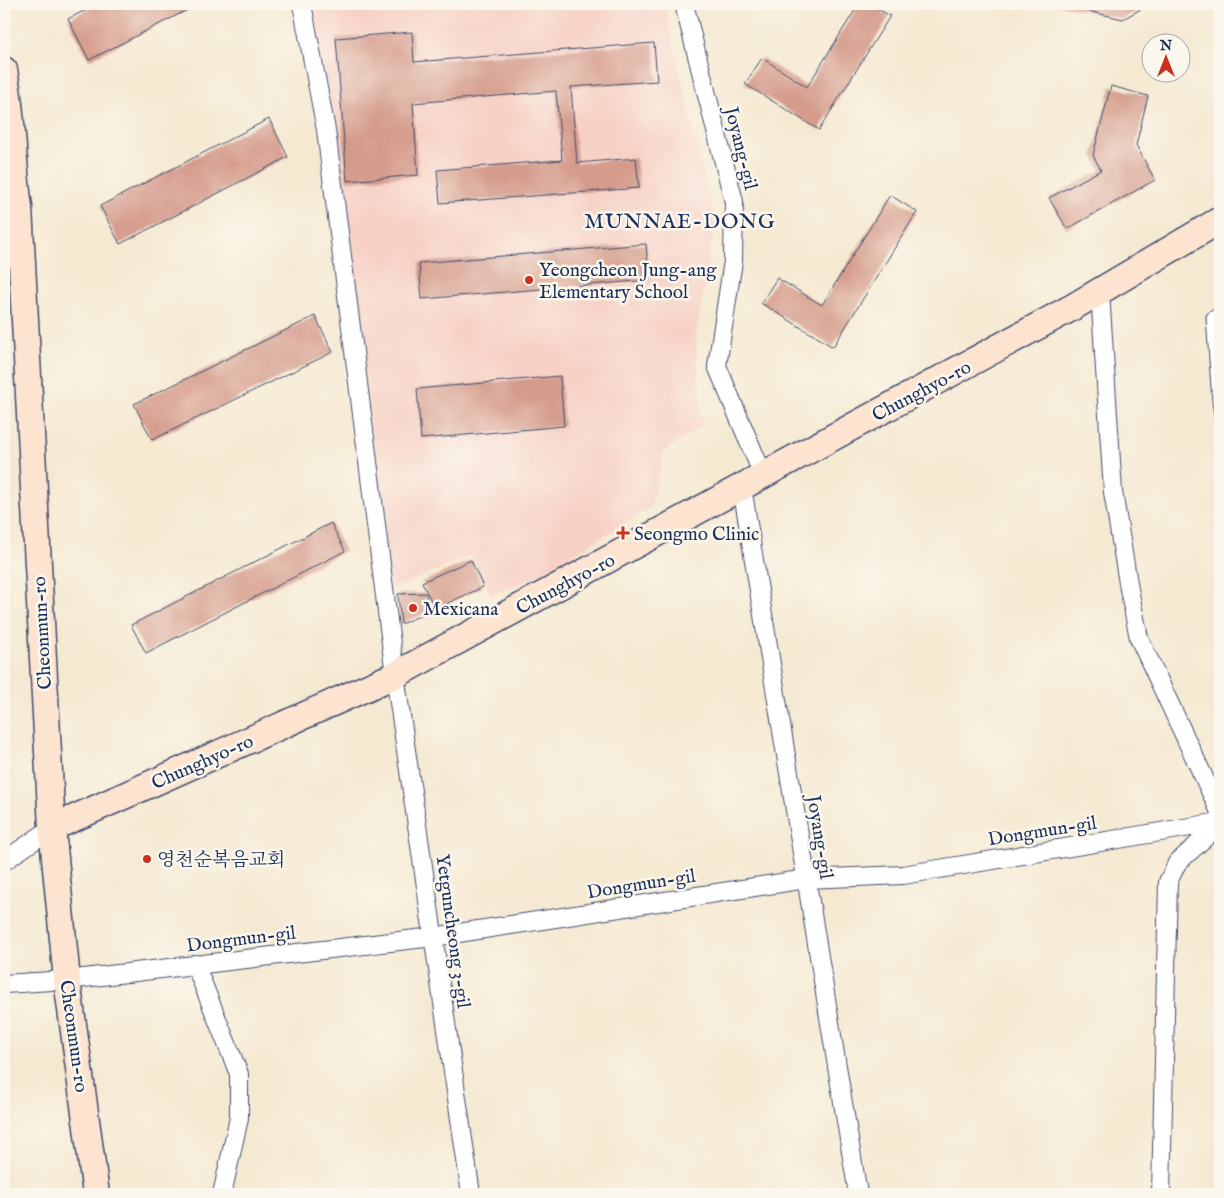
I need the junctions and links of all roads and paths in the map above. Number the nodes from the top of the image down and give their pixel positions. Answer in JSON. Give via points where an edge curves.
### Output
{"nodes":[{"id":1,"x":302,"y":4,"type":"edge"},
{"id":2,"x":684,"y":4,"type":"edge"},
{"id":3,"x":4,"y":70,"type":"edge"},
{"id":4,"x":1220,"y":220,"type":"edge"},
{"id":5,"x":1100,"y":292,"type":"junction"},
{"id":6,"x":1220,"y":311,"type":"edge"},
{"id":7,"x":1220,"y":421,"type":"edge"},
{"id":8,"x":753,"y":481,"type":"junction"},
{"id":9,"x":395,"y":675,"type":"junction"},
{"id":10,"x":1220,"y":812,"type":"edge"},
{"id":11,"x":1220,"y":823,"type":"edge"},
{"id":12,"x":52,"y":828,"type":"junction"},
{"id":13,"x":4,"y":861,"type":"edge"},
{"id":14,"x":806,"y":880,"type":"junction"},
{"id":15,"x":433,"y":936,"type":"junction"},
{"id":16,"x":195,"y":964,"type":"junction"},
{"id":17,"x":67,"y":980,"type":"junction"},
{"id":18,"x":4,"y":984,"type":"edge"},
{"id":19,"x":96,"y":1194,"type":"edge"},
{"id":20,"x":222,"y":1194,"type":"edge"},
{"id":21,"x":471,"y":1194,"type":"edge"},
{"id":22,"x":858,"y":1194,"type":"edge"},
{"id":23,"x":1161,"y":1194,"type":"edge"}],
"edges":[{"from":1,"to":9,"type":"street","name":"Yetguncheong 3-gil","via":[[326,130]]},
{"from":2,"to":8,"type":"street","name":"Joyang-gil","via":[[734,202],[733,260],[716,366]]},
{"from":3,"to":12,"type":"street","name":"Cheonmun-ro","via":[[10,100],[12,164],[18,207]]},
{"from":4,"to":5,"type":"street","name":"Chunghyo-ro"},
{"from":5,"to":8,"type":"street","name":"Chunghyo-ro"},
{"from":5,"to":10,"type":"street","via":[[1114,492],[1139,638]]},
{"from":6,"to":7,"type":"lane","via":[[1211,317]]},
{"from":8,"to":9,"type":"street","name":"Chunghyo-ro"},
{"from":8,"to":14,"type":"street","name":"Joyang-gil"},
{"from":9,"to":12,"type":"street","name":"Chunghyo-ro"},
{"from":9,"to":15,"type":"street","name":"Yetguncheong 3-gil"},
{"from":11,"to":14,"type":"street","name":"Dongmun-gil","via":[[902,875]]},
{"from":11,"to":23,"type":"street","via":[[1177,863],[1168,882]]},
{"from":12,"to":13,"type":"street"},
{"from":12,"to":17,"type":"street","name":"Cheonmun-ro"},
{"from":14,"to":15,"type":"street","name":"Dongmun-gil"},
{"from":14,"to":22,"type":"street","name":"Joyang-gil"},
{"from":15,"to":16,"type":"street","name":"Dongmun-gil"},
{"from":15,"to":21,"type":"street","name":"Yetguncheong 3-gil"},
{"from":16,"to":17,"type":"street","name":"Dongmun-gil"},
{"from":16,"to":20,"type":"street","via":[[239,1074],[239,1118]]},
{"from":17,"to":18,"type":"street","name":"Dongmun-gil"},
{"from":17,"to":19,"type":"street","name":"Cheonmun-ro"}]}
